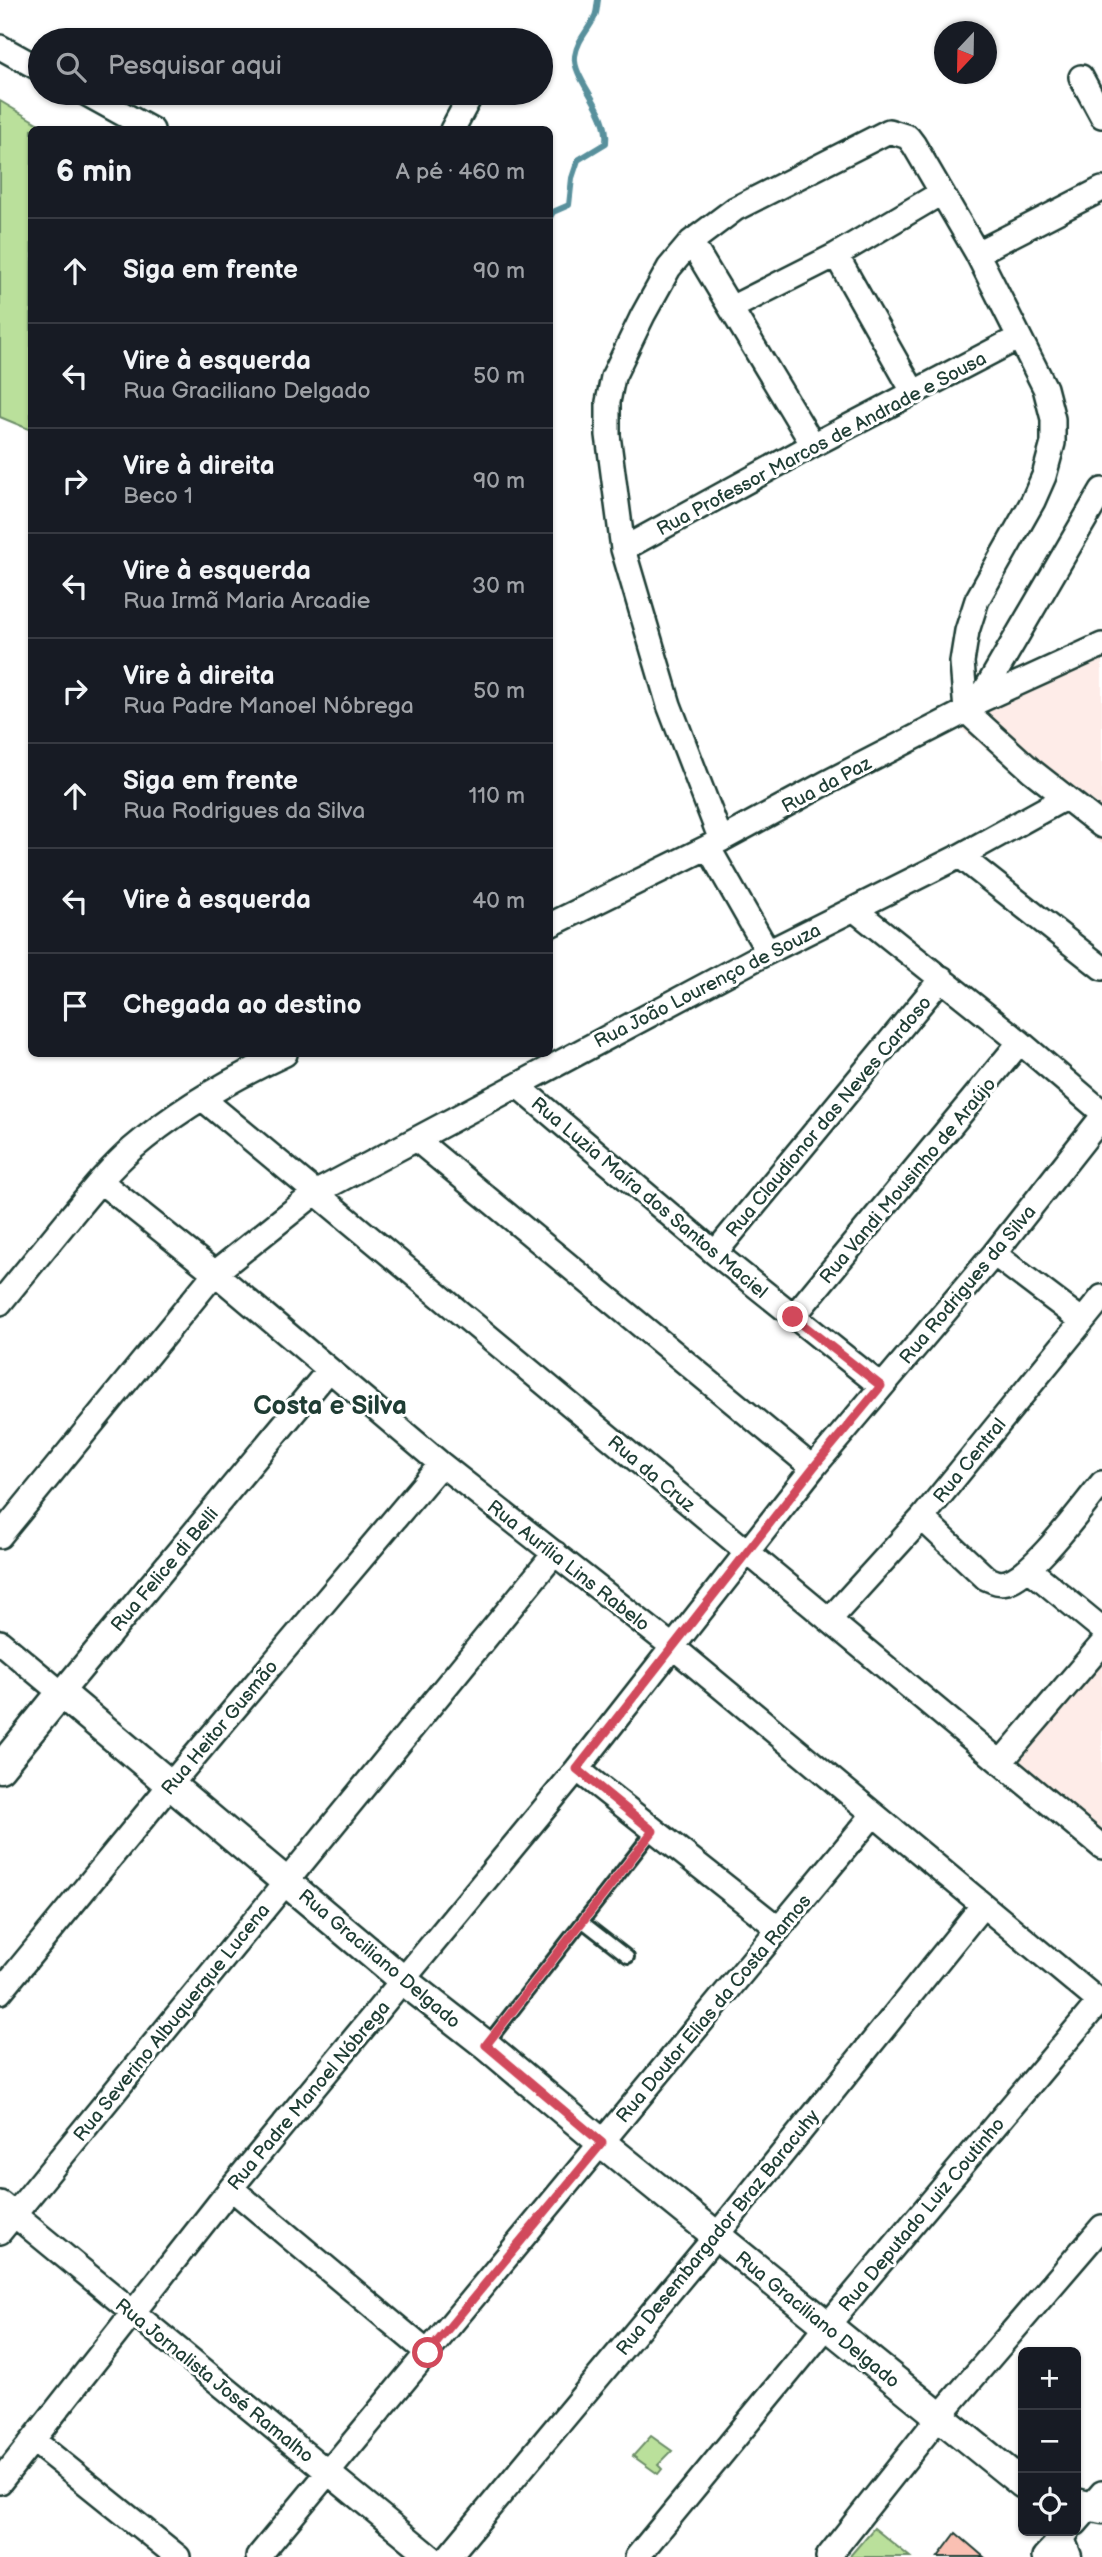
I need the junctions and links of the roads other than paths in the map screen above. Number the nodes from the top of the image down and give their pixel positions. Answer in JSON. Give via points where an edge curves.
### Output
{"nodes":[{"id":1,"x":0,"y":47,"type":"edge"},
{"id":2,"x":28,"y":62,"type":"edge"},
{"id":3,"x":1081,"y":77,"type":"dead end"},
{"id":4,"x":107,"y":105,"type":"edge"},
{"id":5,"x":466,"y":105,"type":"edge"},
{"id":6,"x":1102,"y":116,"type":"edge"},
{"id":7,"x":145,"y":126,"type":"edge"},
{"id":8,"x":454,"y":126,"type":"edge"},
{"id":9,"x":1102,"y":189,"type":"edge"},
{"id":10,"x":941,"y":193,"type":"junction"},
{"id":11,"x":691,"y":242,"type":"junction"},
{"id":12,"x":977,"y":253,"type":"junction"},
{"id":13,"x":836,"y":255,"type":"junction"},
{"id":14,"x":731,"y":308,"type":"junction"},
{"id":15,"x":1018,"y":338,"type":"junction"},
{"id":16,"x":915,"y":393,"type":"junction"},
{"id":17,"x":813,"y":445,"type":"junction"},
{"id":18,"x":1102,"y":490,"type":"edge"},
{"id":19,"x":623,"y":548,"type":"junction"},
{"id":20,"x":1102,"y":645,"type":"edge"},
{"id":21,"x":972,"y":706,"type":"junction"},
{"id":22,"x":1065,"y":798,"type":"junction"},
{"id":23,"x":1102,"y":826,"type":"edge"},
{"id":24,"x":714,"y":844,"type":"junction"},
{"id":25,"x":961,"y":856,"type":"junction"},
{"id":26,"x":855,"y":909,"type":"junction"},
{"id":27,"x":553,"y":924,"type":"edge"},
{"id":28,"x":768,"y":952,"type":"junction"},
{"id":29,"x":1102,"y":968,"type":"edge"},
{"id":30,"x":942,"y":978,"type":"junction"},
{"id":31,"x":1020,"y":1042,"type":"junction"},
{"id":32,"x":279,"y":1057,"type":"edge"},
{"id":33,"x":518,"y":1086,"type":"junction"},
{"id":34,"x":203,"y":1098,"type":"junction"},
{"id":35,"x":1102,"y":1114,"type":"edge"},
{"id":36,"x":417,"y":1140,"type":"junction"},
{"id":37,"x":100,"y":1181,"type":"junction"},
{"id":38,"x":315,"y":1193,"type":"junction"},
{"id":39,"x":715,"y":1253,"type":"junction"},
{"id":40,"x":995,"y":1254,"type":"junction"},
{"id":41,"x":215,"y":1273,"type":"junction"},
{"id":42,"x":1102,"y":1297,"type":"edge"},
{"id":43,"x":1,"y":1300,"type":"edge"},
{"id":44,"x":793,"y":1317,"type":"junction"},
{"id":45,"x":1081,"y":1320,"type":"junction"},
{"id":46,"x":328,"y":1370,"type":"junction"},
{"id":47,"x":881,"y":1386,"type":"junction"},
{"id":48,"x":441,"y":1464,"type":"junction"},
{"id":49,"x":813,"y":1468,"type":"junction"},
{"id":50,"x":1102,"y":1483,"type":"edge"},
{"id":51,"x":922,"y":1518,"type":"junction"},
{"id":52,"x":0,"y":1536,"type":"edge"},
{"id":53,"x":555,"y":1553,"type":"junction"},
{"id":54,"x":747,"y":1553,"type":"junction"},
{"id":55,"x":1029,"y":1569,"type":"junction"},
{"id":56,"x":830,"y":1619,"type":"junction"},
{"id":57,"x":1102,"y":1629,"type":"edge"},
{"id":58,"x":0,"y":1642,"type":"edge"},
{"id":59,"x":1102,"y":1644,"type":"edge"},
{"id":60,"x":673,"y":1647,"type":"junction"},
{"id":61,"x":61,"y":1693,"type":"junction"},
{"id":62,"x":1001,"y":1762,"type":"junction"},
{"id":63,"x":0,"y":1768,"type":"edge"},
{"id":64,"x":577,"y":1769,"type":"junction"},
{"id":65,"x":171,"y":1784,"type":"junction"},
{"id":66,"x":873,"y":1815,"type":"junction"},
{"id":67,"x":653,"y":1831,"type":"junction"},
{"id":68,"x":1102,"y":1847,"type":"edge"},
{"id":69,"x":286,"y":1880,"type":"junction"},
{"id":70,"x":983,"y":1905,"type":"junction"},
{"id":71,"x":583,"y":1922,"type":"junction"},
{"id":72,"x":779,"y":1929,"type":"junction"},
{"id":73,"x":628,"y":1957,"type":"dead end"},
{"id":74,"x":404,"y":1981,"type":"junction"},
{"id":75,"x":0,"y":1992,"type":"edge"},
{"id":76,"x":1101,"y":2003,"type":"edge"},
{"id":77,"x":486,"y":2045,"type":"junction"},
{"id":78,"x":602,"y":2143,"type":"junction"},
{"id":79,"x":231,"y":2188,"type":"junction"},
{"id":80,"x":5,"y":2217,"type":"edge"},
{"id":81,"x":1102,"y":2227,"type":"edge"},
{"id":82,"x":716,"y":2236,"type":"junction"},
{"id":83,"x":132,"y":2313,"type":"junction"},
{"id":84,"x":827,"y":2326,"type":"junction"},
{"id":85,"x":428,"y":2353,"type":"junction"},
{"id":86,"x":939,"y":2417,"type":"junction"},
{"id":87,"x":34,"y":2441,"type":"junction"},
{"id":88,"x":328,"y":2472,"type":"junction"},
{"id":89,"x":1018,"y":2480,"type":"edge"},
{"id":90,"x":0,"y":2482,"type":"edge"},
{"id":91,"x":178,"y":2557,"type":"edge"},
{"id":92,"x":258,"y":2557,"type":"edge"},
{"id":93,"x":431,"y":2557,"type":"edge"},
{"id":94,"x":449,"y":2557,"type":"edge"},
{"id":95,"x":638,"y":2557,"type":"edge"},
{"id":96,"x":828,"y":2557,"type":"edge"}],
"edges":[{"from":1,"to":2,"type":"street"},
{"from":3,"to":6,"type":"street"},
{"from":4,"to":7,"type":"street"},
{"from":5,"to":8,"type":"street"},
{"from":9,"to":12,"type":"street"},
{"from":10,"to":11,"type":"street","via":[[908,137],[889,131],[735,209]]},
{"from":10,"to":12,"type":"street"},
{"from":10,"to":13,"type":"street"},
{"from":11,"to":14,"type":"street"},
{"from":11,"to":19,"type":"street","via":[[669,268],[613,377],[608,435]]},
{"from":12,"to":15,"type":"street"},
{"from":13,"to":14,"type":"street"},
{"from":13,"to":16,"type":"street"},
{"from":14,"to":17,"type":"street"},
{"from":15,"to":16,"type":"street","name":"Rua Professor Marcos de Andrade e Sousa"},
{"from":15,"to":21,"type":"street","via":[[1045,388],[1053,443],[1033,501],[977,600],[970,621],[962,662]]},
{"from":16,"to":17,"type":"street","name":"Rua Professor Marcos de Andrade e Sousa"},
{"from":17,"to":19,"type":"street","name":"Rua Professor Marcos de Andrade e Sousa"},
{"from":18,"to":21,"type":"street"},
{"from":19,"to":24,"type":"street"},
{"from":20,"to":21,"type":"street","name":"Rua da Paz"},
{"from":21,"to":22,"type":"street","via":[[1012,754]]},
{"from":21,"to":24,"type":"street","name":"Rua da Paz"},
{"from":22,"to":23,"type":"street"},
{"from":22,"to":25,"type":"street","name":"Rua João Lourenço de Souza"},
{"from":24,"to":27,"type":"street","name":"Rua da Paz"},
{"from":24,"to":28,"type":"street"},
{"from":25,"to":26,"type":"street","name":"Rua João Lourenço de Souza"},
{"from":25,"to":29,"type":"street"},
{"from":26,"to":28,"type":"street","name":"Rua João Lourenço de Souza"},
{"from":26,"to":30,"type":"street"},
{"from":28,"to":33,"type":"street","name":"Rua João Lourenço de Souza"},
{"from":30,"to":31,"type":"street"},
{"from":30,"to":39,"type":"street","name":"Rua Claudionor das Neves Cardoso"},
{"from":31,"to":35,"type":"street"},
{"from":31,"to":44,"type":"street","name":"Rua Vandi Mousinho de Araújo"},
{"from":32,"to":34,"type":"street"},
{"from":33,"to":36,"type":"street","name":"Rua João Lourenço de Souza"},
{"from":33,"to":39,"type":"street","name":"Rua Luzia Maíra dos Santos Maciel"},
{"from":34,"to":37,"type":"street","via":[[130,1150]]},
{"from":34,"to":38,"type":"street","name":"Rua da Cruz"},
{"from":35,"to":40,"type":"street","name":"Rua Rodrigues da Silva"},
{"from":36,"to":38,"type":"street","name":"Rua João Lourenço de Souza"},
{"from":36,"to":49,"type":"street"},
{"from":37,"to":41,"type":"street","name":"Rua Aurília Lins Rabelo"},
{"from":37,"to":43,"type":"street"},
{"from":38,"to":41,"type":"street","name":"Rua João Lourenço de Souza"},
{"from":38,"to":54,"type":"street","name":"Rua da Cruz"},
{"from":39,"to":44,"type":"street","name":"Rua Luzia Maíra dos Santos Maciel"},
{"from":40,"to":45,"type":"street"},
{"from":40,"to":47,"type":"street","name":"Rua Rodrigues da Silva"},
{"from":41,"to":46,"type":"street","name":"Rua Aurília Lins Rabelo"},
{"from":41,"to":52,"type":"street","name":"Rua João Lourenço de Souza"},
{"from":42,"to":45,"type":"street","name":"Rua Central"},
{"from":44,"to":47,"type":"street","name":"Rua Luzia Maíra dos Santos Maciel"},
{"from":45,"to":51,"type":"street","name":"Rua Central"},
{"from":46,"to":48,"type":"street","name":"Rua Aurília Lins Rabelo"},
{"from":46,"to":61,"type":"street","name":"Rua Felice di Belli"},
{"from":47,"to":49,"type":"street","name":"Rua Rodrigues da Silva"},
{"from":48,"to":53,"type":"street","name":"Rua Aurília Lins Rabelo"},
{"from":48,"to":65,"type":"street","name":"Rua Heitor Gusmão"},
{"from":49,"to":54,"type":"street","name":"Rua Rodrigues da Silva"},
{"from":50,"to":55,"type":"street"},
{"from":51,"to":55,"type":"street","via":[[996,1583]]},
{"from":51,"to":56,"type":"street","name":"Rua Central"},
{"from":53,"to":60,"type":"street","name":"Rua Aurília Lins Rabelo"},
{"from":53,"to":69,"type":"street","name":"Rua Severino Albuquerque Lucena"},
{"from":54,"to":56,"type":"street","name":"Rua da Cruz"},
{"from":54,"to":60,"type":"street","name":"Rua Rodrigues da Silva"},
{"from":55,"to":57,"type":"street"},
{"from":56,"to":62,"type":"street","name":"Rua da Cruz"},
{"from":58,"to":61,"type":"street","name":"Rua Graciliano Delgado"},
{"from":59,"to":62,"type":"street"},
{"from":60,"to":64,"type":"street","name":"Rua Padre Manoel Nóbrega"},
{"from":60,"to":66,"type":"street","name":"Rua Aurília Lins Rabelo"},
{"from":61,"to":63,"type":"street","name":"Rua Felice di Belli"},
{"from":61,"to":65,"type":"street","name":"Rua Graciliano Delgado"},
{"from":62,"to":68,"type":"street","name":"Rua da Cruz"},
{"from":64,"to":67,"type":"street"},
{"from":64,"to":74,"type":"street","name":"Rua Padre Manoel Nóbrega"},
{"from":65,"to":69,"type":"street","name":"Rua Graciliano Delgado"},
{"from":65,"to":75,"type":"street","name":"Rua Heitor Gusmão"},
{"from":66,"to":70,"type":"street","name":"Rua Aurília Lins Rabelo"},
{"from":66,"to":72,"type":"street","name":"Rua Doutor Elias da Costa Ramos"},
{"from":67,"to":71,"type":"lane"},
{"from":67,"to":72,"type":"street"},
{"from":69,"to":74,"type":"street","name":"Rua Graciliano Delgado"},
{"from":69,"to":80,"type":"street","name":"Rua Severino Albuquerque Lucena"},
{"from":70,"to":76,"type":"street","name":"Rua Aurília Lins Rabelo"},
{"from":70,"to":82,"type":"street","name":"Rua Desembargador Braz Baracuhy"},
{"from":71,"to":73,"type":"lane"},
{"from":71,"to":77,"type":"lane"},
{"from":72,"to":78,"type":"street","name":"Rua Doutor Elias da Costa Ramos"},
{"from":74,"to":77,"type":"street","name":"Rua Graciliano Delgado"},
{"from":74,"to":79,"type":"street","name":"Rua Padre Manoel Nóbrega"},
{"from":76,"to":84,"type":"street","name":"Rua Deputado Luiz Coutinho"},
{"from":77,"to":78,"type":"street","name":"Rua Graciliano Delgado"},
{"from":78,"to":82,"type":"street","name":"Rua Graciliano Delgado"},
{"from":78,"to":85,"type":"street","name":"Rua Doutor Elias da Costa Ramos"},
{"from":79,"to":83,"type":"street","name":"Rua Padre Manoel Nóbrega"},
{"from":79,"to":85,"type":"street"},
{"from":80,"to":83,"type":"street","name":"Rua Jornalista José Ramalho"},
{"from":81,"to":86,"type":"street"},
{"from":82,"to":84,"type":"street","name":"Rua Graciliano Delgado"},
{"from":82,"to":94,"type":"street","name":"Rua Desembargador Braz Baracuhy"},
{"from":83,"to":87,"type":"street","name":"Rua Padre Manoel Nóbrega"},
{"from":83,"to":88,"type":"street","name":"Rua Jornalista José Ramalho"},
{"from":84,"to":86,"type":"street","name":"Rua Graciliano Delgado"},
{"from":84,"to":95,"type":"street","name":"Rua Deputado Luiz Coutinho"},
{"from":85,"to":88,"type":"street","name":"Rua Doutor Elias da Costa Ramos"},
{"from":86,"to":89,"type":"street","name":"Rua Graciliano Delgado"},
{"from":86,"to":96,"type":"street"},
{"from":87,"to":90,"type":"street","name":"Rua Padre Manoel Nóbrega"},
{"from":87,"to":91,"type":"street"},
{"from":88,"to":92,"type":"street","name":"Rua Doutor Elias da Costa Ramos"},
{"from":88,"to":93,"type":"street","name":"Rua Jornalista José Ramalho"}]}
